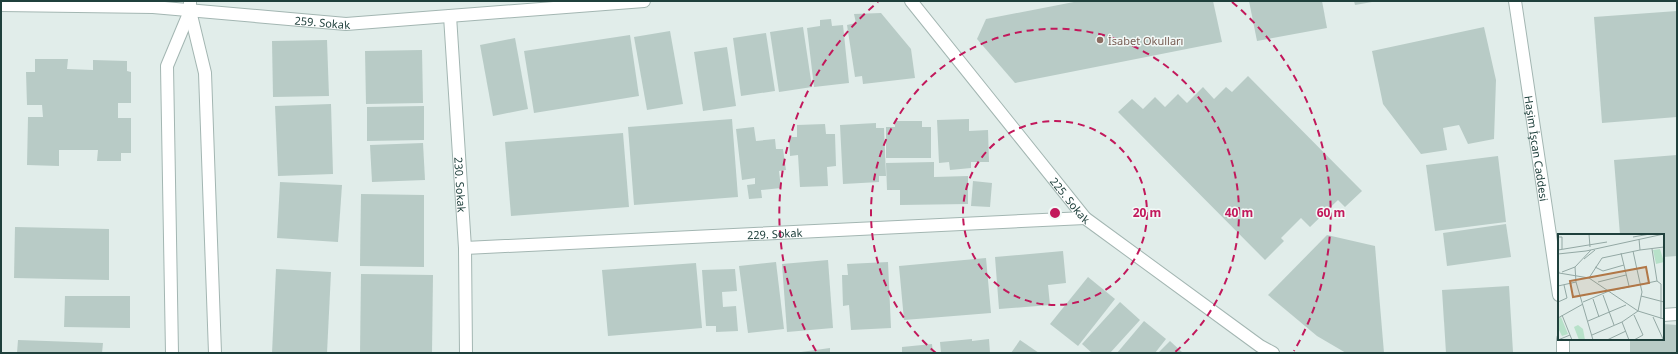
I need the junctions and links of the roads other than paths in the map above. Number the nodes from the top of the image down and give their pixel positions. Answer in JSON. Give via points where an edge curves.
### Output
{"nodes":[{"id":1,"x":644,"y":1,"type":"edge"},
{"id":2,"x":911,"y":1,"type":"edge"},
{"id":3,"x":1515,"y":1,"type":"edge"},
{"id":4,"x":1,"y":5,"type":"edge"},
{"id":5,"x":190,"y":6,"type":"edge"},
{"id":6,"x":450,"y":16,"type":"junction"},
{"id":7,"x":1085,"y":218,"type":"junction"},
{"id":8,"x":465,"y":248,"type":"junction"},
{"id":9,"x":1558,"y":288,"type":"edge"},
{"id":10,"x":1677,"y":314,"type":"edge"},
{"id":11,"x":1664,"y":315,"type":"edge"},
{"id":12,"x":1563,"y":340,"type":"edge"},
{"id":13,"x":1257,"y":350,"type":"edge"},
{"id":14,"x":172,"y":353,"type":"edge"},
{"id":15,"x":215,"y":353,"type":"edge"},
{"id":16,"x":466,"y":353,"type":"edge"},
{"id":17,"x":1273,"y":353,"type":"edge"},
{"id":18,"x":1563,"y":353,"type":"edge"}],
"edges":[{"from":1,"to":6,"type":"street","name":"259. Sokak"},
{"from":2,"to":7,"type":"street","name":"225. Sokak"},
{"from":3,"to":9,"type":"street","name":"Haşim İşcan Caddesi"},
{"from":4,"to":5,"type":"street","name":"259. Sokak"},
{"from":5,"to":6,"type":"street","name":"259. Sokak","via":[[346,24]]},
{"from":5,"to":14,"type":"street","via":[[167,66]]},
{"from":5,"to":15,"type":"street","via":[[205,73]]},
{"from":6,"to":8,"type":"street","name":"230. Sokak"},
{"from":7,"to":8,"type":"street","name":"229. Sokak"},
{"from":7,"to":13,"type":"street","name":"225. Sokak"},
{"from":8,"to":16,"type":"street","name":"230. Sokak"},
{"from":10,"to":11,"type":"street"},
{"from":12,"to":18,"type":"street"},
{"from":13,"to":17,"type":"street","name":"225. Sokak"}]}
